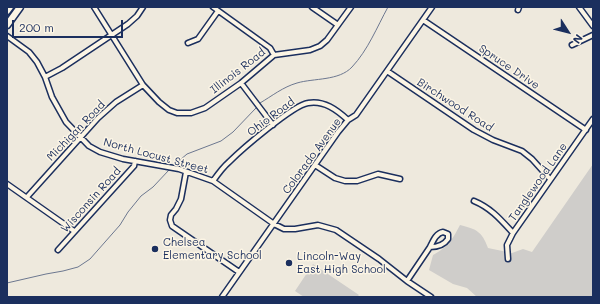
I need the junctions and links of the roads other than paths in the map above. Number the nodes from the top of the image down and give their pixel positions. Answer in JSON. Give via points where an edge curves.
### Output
{"nodes":[{"id":1,"x":10,"y":7,"type":"edge"},
{"id":2,"x":20,"y":7,"type":"edge"},
{"id":3,"x":94,"y":7,"type":"edge"},
{"id":4,"x":143,"y":7,"type":"edge"},
{"id":5,"x":213,"y":7,"type":"edge"},
{"id":6,"x":312,"y":7,"type":"edge"},
{"id":7,"x":352,"y":7,"type":"edge"},
{"id":8,"x":432,"y":7,"type":"edge"},
{"id":9,"x":579,"y":7,"type":"edge"},
{"id":10,"x":218,"y":11,"type":"junction"},
{"id":11,"x":7,"y":12,"type":"edge"},
{"id":12,"x":591,"y":19,"type":"edge"},
{"id":13,"x":423,"y":20,"type":"junction"},
{"id":14,"x":338,"y":25,"type":"junction"},
{"id":15,"x":7,"y":26,"type":"edge"},
{"id":16,"x":593,"y":26,"type":"edge"},
{"id":17,"x":112,"y":35,"type":"junction"},
{"id":18,"x":593,"y":35,"type":"edge"},
{"id":19,"x":7,"y":36,"type":"edge"},
{"id":20,"x":188,"y":43,"type":"dead end"},
{"id":21,"x":572,"y":45,"type":"dead end"},
{"id":22,"x":274,"y":55,"type":"junction"},
{"id":23,"x":387,"y":71,"type":"junction"},
{"id":24,"x":45,"y":77,"type":"junction"},
{"id":25,"x":241,"y":83,"type":"junction"},
{"id":26,"x":143,"y":85,"type":"junction"},
{"id":27,"x":593,"y":119,"type":"edge"},
{"id":28,"x":348,"y":120,"type":"junction"},
{"id":29,"x":273,"y":125,"type":"junction"},
{"id":30,"x":586,"y":130,"type":"junction"},
{"id":31,"x":80,"y":137,"type":"junction"},
{"id":32,"x":135,"y":161,"type":"junction"},
{"id":33,"x":315,"y":165,"type":"junction"},
{"id":34,"x":186,"y":172,"type":"junction"},
{"id":35,"x":400,"y":179,"type":"dead end"},
{"id":36,"x":213,"y":180,"type":"junction"},
{"id":37,"x":550,"y":180,"type":"junction"},
{"id":38,"x":7,"y":184,"type":"edge"},
{"id":39,"x":27,"y":196,"type":"junction"},
{"id":40,"x":474,"y":201,"type":"dead end"},
{"id":41,"x":274,"y":224,"type":"junction"},
{"id":42,"x":74,"y":231,"type":"junction"},
{"id":43,"x":513,"y":233,"type":"junction"},
{"id":44,"x":430,"y":247,"type":"junction"},
{"id":45,"x":58,"y":250,"type":"dead end"},
{"id":46,"x":508,"y":259,"type":"dead end"},
{"id":47,"x":239,"y":272,"type":"junction"},
{"id":48,"x":407,"y":281,"type":"junction"},
{"id":49,"x":222,"y":297,"type":"edge"},
{"id":50,"x":431,"y":297,"type":"edge"}],
"edges":[{"from":1,"to":11,"type":"main road"},
{"from":2,"to":15,"type":"main road"},
{"from":3,"to":17,"type":"street"},
{"from":4,"to":17,"type":"street","via":[[137,16]]},
{"from":5,"to":10,"type":"street"},
{"from":6,"to":14,"type":"street"},
{"from":7,"to":14,"type":"street","name":"Illinois Road"},
{"from":8,"to":13,"type":"street","name":"Colorado Avenue"},
{"from":9,"to":12,"type":"street"},
{"from":10,"to":20,"type":"street","via":[[198,39]]},
{"from":10,"to":22,"type":"street","via":[[270,48]]},
{"from":12,"to":16,"type":"street"},
{"from":13,"to":23,"type":"street","name":"Colorado Avenue"},
{"from":13,"to":30,"type":"street","name":"Spruce Drive"},
{"from":14,"to":22,"type":"street","name":"Illinois Road","via":[[320,46],[310,50]]},
{"from":17,"to":24,"type":"street"},
{"from":17,"to":26,"type":"street"},
{"from":18,"to":21,"type":"street"},
{"from":19,"to":24,"type":"street","name":"North Locust Street","via":[[29,52]]},
{"from":22,"to":25,"type":"street","name":"Illinois Road"},
{"from":23,"to":28,"type":"street","name":"Colorado Avenue","via":[[356,115]]},
{"from":23,"to":37,"type":"street","name":"Birchwood Road","via":[[474,130],[522,151]]},
{"from":24,"to":31,"type":"street","name":"North Locust Street","via":[[52,97],[63,116]]},
{"from":25,"to":26,"type":"street","name":"Illinois Road","via":[[205,108],[191,113],[169,110]]},
{"from":25,"to":29,"type":"street"},
{"from":26,"to":31,"type":"street","name":"Michigan Road","via":[[110,107]]},
{"from":27,"to":30,"type":"street","name":"Tanglewood Lane"},
{"from":28,"to":29,"type":"street","name":"Ohio Road","via":[[327,105],[317,102],[306,103]]},
{"from":28,"to":33,"type":"street","name":"Colorado Avenue"},
{"from":29,"to":36,"type":"street","name":"Ohio Road","via":[[228,162]]},
{"from":30,"to":37,"type":"street","name":"Tanglewood Lane"},
{"from":31,"to":32,"type":"street","name":"North Locust Street","via":[[100,152]]},
{"from":31,"to":39,"type":"street","name":"Michigan Road"},
{"from":32,"to":34,"type":"street","name":"North Locust Street"},
{"from":32,"to":42,"type":"street","name":"Wisconsin Road","via":[[134,166]]},
{"from":33,"to":35,"type":"street","via":[[335,178],[345,181],[357,181],[378,174]]},
{"from":33,"to":41,"type":"street","name":"Colorado Avenue"},
{"from":34,"to":36,"type":"street","name":"North Locust Street"},
{"from":34,"to":47,"type":"street","via":[[181,199],[170,220],[172,226]]},
{"from":36,"to":41,"type":"street","name":"North Locust Street"},
{"from":37,"to":43,"type":"street","name":"Tanglewood Lane"},
{"from":38,"to":39,"type":"street"},
{"from":39,"to":42,"type":"street"},
{"from":40,"to":43,"type":"street","via":[[495,213]]},
{"from":41,"to":47,"type":"street","name":"Colorado Avenue"},
{"from":41,"to":48,"type":"street","via":[[284,229],[318,225],[336,230],[379,258]]},
{"from":42,"to":45,"type":"street","name":"Wisconsin Road"},
{"from":43,"to":46,"type":"street","name":"Tanglewood Lane","via":[[507,245]]},
{"from":44,"to":44,"type":"street","via":[[446,242],[448,234],[440,233]]},
{"from":44,"to":48,"type":"street"},
{"from":47,"to":49,"type":"street","name":"Colorado Avenue"},
{"from":48,"to":50,"type":"street"}]}
